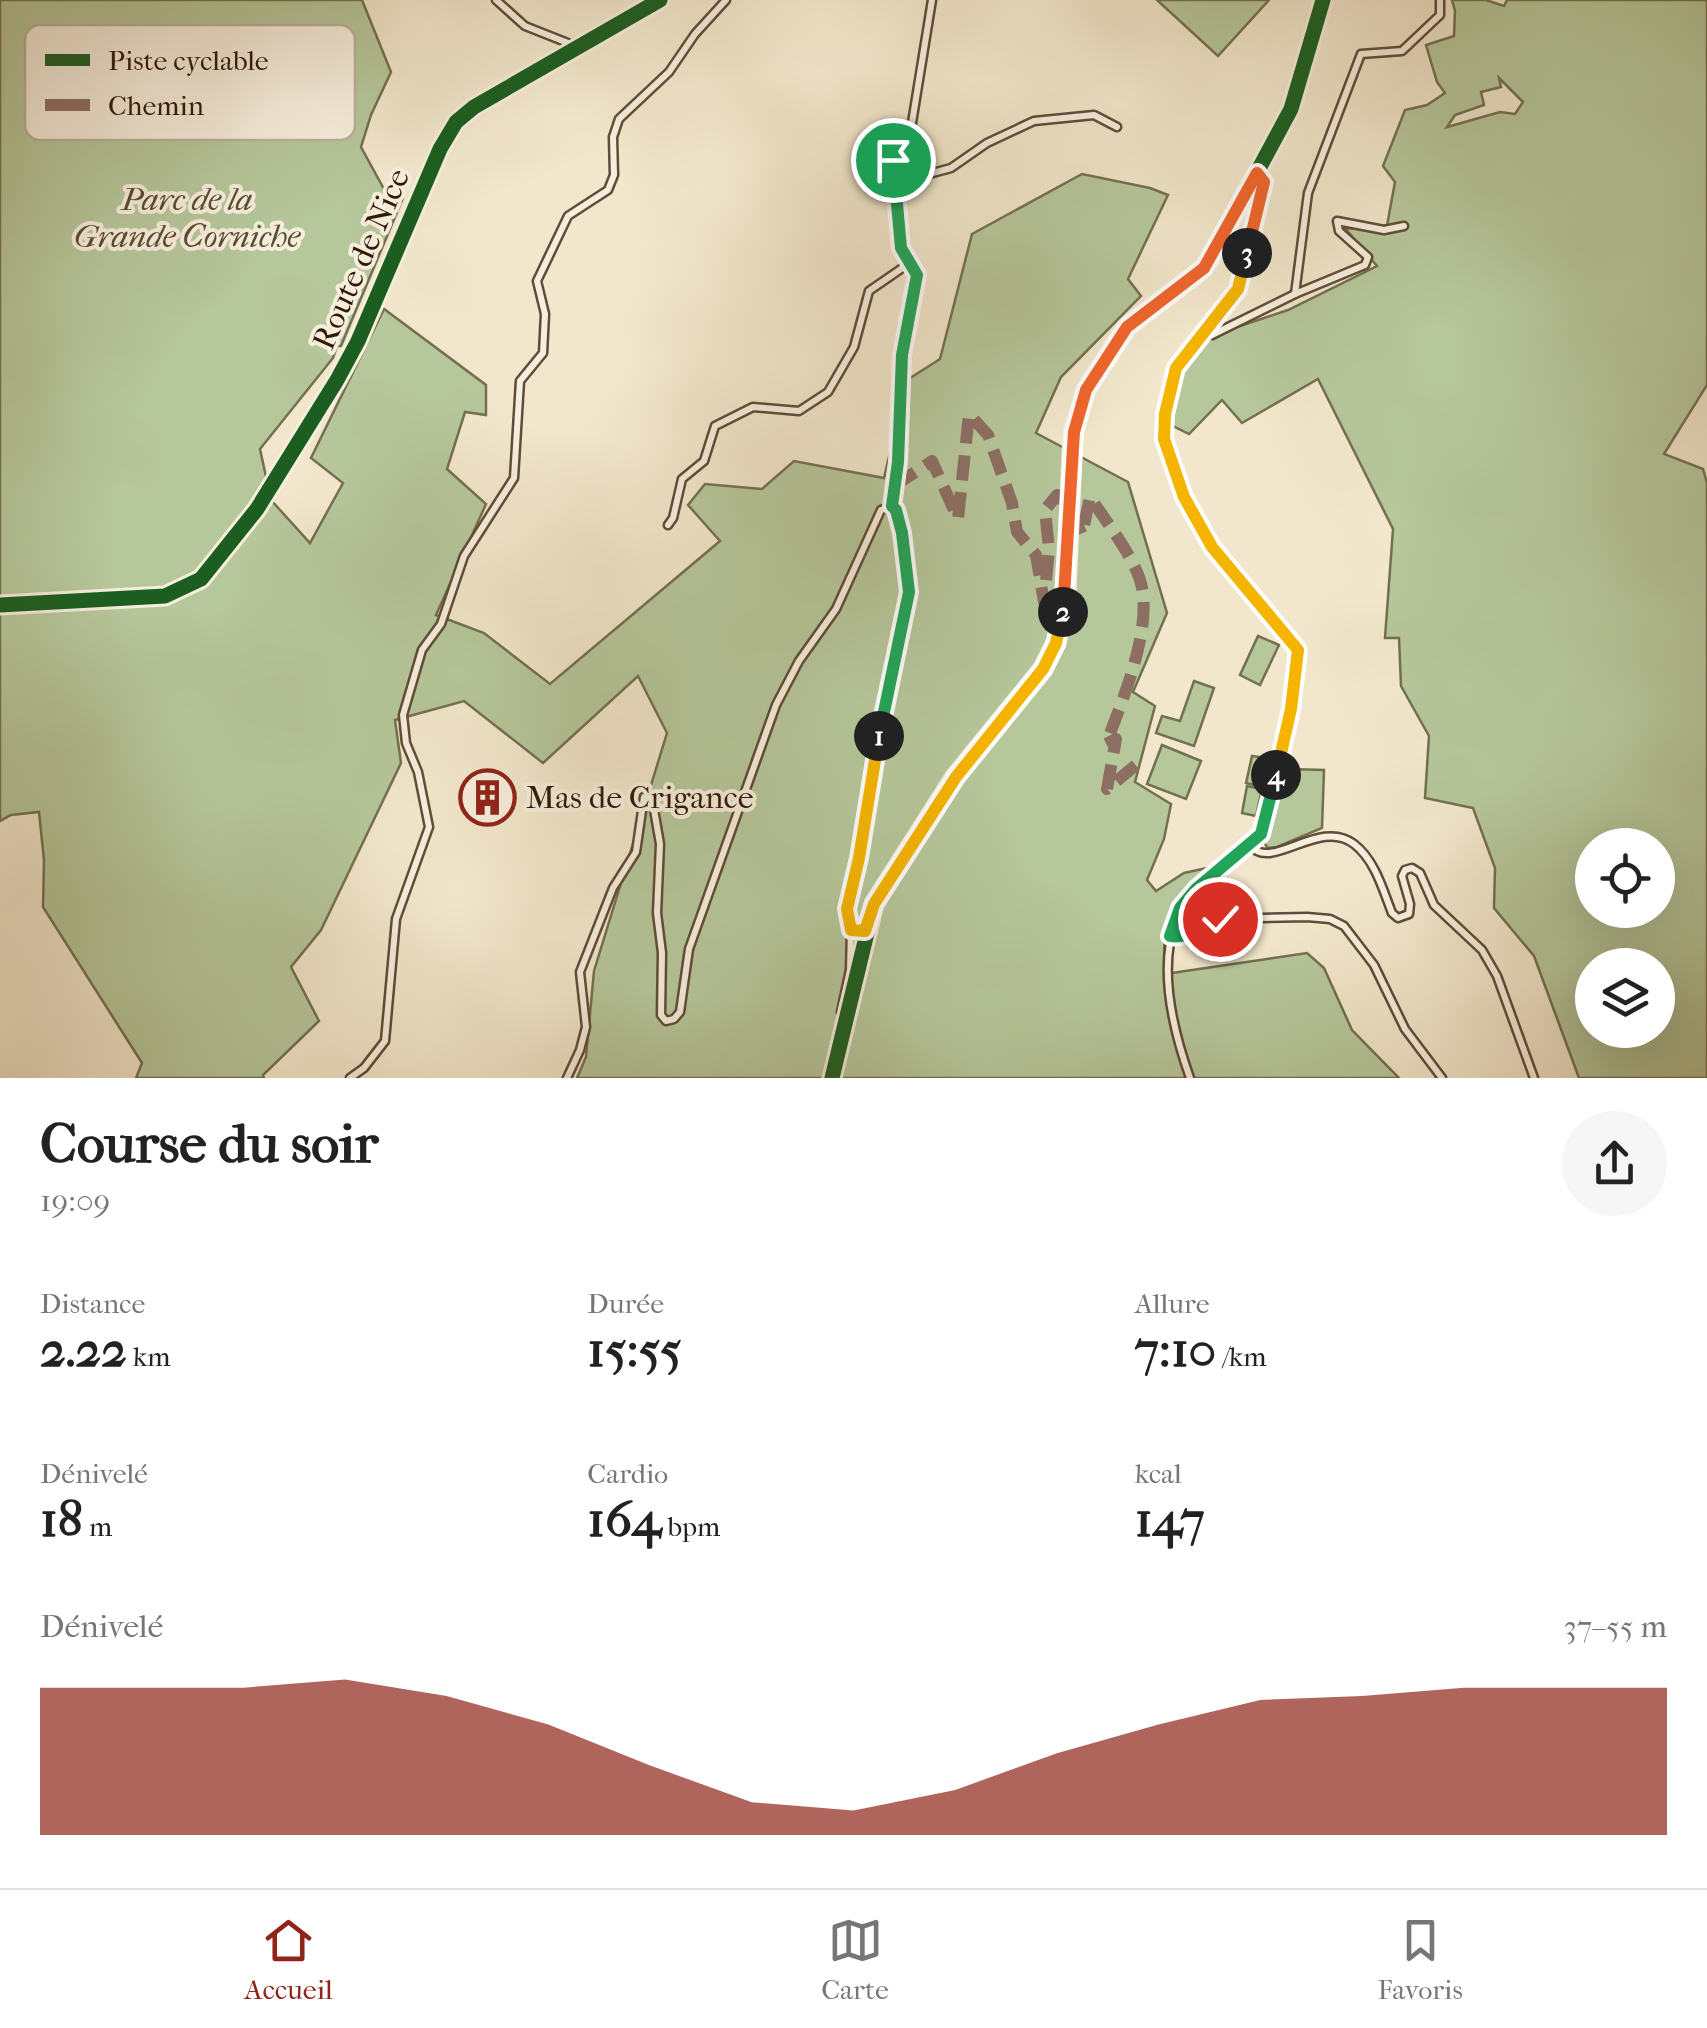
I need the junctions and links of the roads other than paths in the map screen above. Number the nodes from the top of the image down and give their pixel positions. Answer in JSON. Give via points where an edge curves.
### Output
{"nodes":[{"id":1,"x":496,"y":0,"type":"edge"},
{"id":2,"x":660,"y":0,"type":"edge"},
{"id":3,"x":726,"y":0,"type":"edge"},
{"id":4,"x":932,"y":0,"type":"edge"},
{"id":5,"x":1324,"y":0,"type":"edge"},
{"id":6,"x":1440,"y":0,"type":"edge"},
{"id":7,"x":573,"y":50,"type":"junction"},
{"id":8,"x":1117,"y":127,"type":"dead end"},
{"id":9,"x":1257,"y":173,"type":"junction"},
{"id":10,"x":895,"y":195,"type":"junction"},
{"id":11,"x":1404,"y":226,"type":"dead end"},
{"id":12,"x":911,"y":262,"type":"junction"},
{"id":13,"x":1295,"y":294,"type":"junction"},
{"id":14,"x":1204,"y":334,"type":"junction"},
{"id":15,"x":892,"y":506,"type":"junction"},
{"id":16,"x":668,"y":525,"type":"dead end"},
{"id":17,"x":0,"y":605,"type":"edge"},
{"id":18,"x":1250,"y":844,"type":"junction"},
{"id":19,"x":851,"y":930,"type":"junction"},
{"id":20,"x":865,"y":931,"type":"junction"},
{"id":21,"x":1170,"y":936,"type":"junction"},
{"id":22,"x":846,"y":1017,"type":"junction"},
{"id":23,"x":350,"y":1078,"type":"edge"},
{"id":24,"x":567,"y":1078,"type":"edge"},
{"id":25,"x":832,"y":1078,"type":"edge"},
{"id":26,"x":1190,"y":1078,"type":"edge"},
{"id":27,"x":1442,"y":1078,"type":"edge"},
{"id":28,"x":1534,"y":1078,"type":"edge"}],
"edges":[{"from":1,"to":7,"type":"street","via":[[525,26]]},
{"from":2,"to":7,"type":"street","name":"Route de Nice"},
{"from":3,"to":23,"type":"street","via":[[669,72],[619,119],[608,190],[568,216],[537,281],[545,314],[542,352],[520,381],[514,478],[464,556],[402,715],[430,827],[396,919],[385,1041]]},
{"from":4,"to":10,"type":"street","via":[[910,129],[894,157]]},
{"from":5,"to":9,"type":"street","via":[[1291,109]]},
{"from":6,"to":13,"type":"street","via":[[1440,15],[1402,52],[1361,54],[1308,193]]},
{"from":7,"to":17,"type":"street","name":"Route de Nice","via":[[456,122],[358,341],[258,509],[200,578],[165,596]]},
{"from":8,"to":10,"type":"street","via":[[1094,115],[1034,121]]},
{"from":9,"to":14,"type":"street","via":[[1264,182],[1242,278]]},
{"from":9,"to":20,"type":"street","via":[[1204,268],[1127,327],[1094,374],[1074,432],[1066,594],[1056,643],[1043,669],[956,777],[874,904]]},
{"from":10,"to":12,"type":"street","via":[[901,248]]},
{"from":11,"to":13,"type":"street","via":[[1384,230],[1337,220],[1368,262]]},
{"from":12,"to":15,"type":"street","via":[[917,290],[902,355]]},
{"from":12,"to":16,"type":"street","via":[[869,291],[854,346],[821,398],[791,412],[753,406],[717,423],[704,461],[682,480]]},
{"from":13,"to":14,"type":"street"},
{"from":14,"to":18,"type":"street","via":[[1171,384],[1163,432],[1168,459],[1212,547],[1292,639],[1299,656],[1264,828]]},
{"from":15,"to":19,"type":"street","via":[[909,592],[847,909]]},
{"from":15,"to":24,"type":"street","via":[[881,510],[836,609],[776,705],[689,949],[680,1012],[666,1021],[656,913],[658,824],[655,803],[644,797],[636,852],[613,888],[580,972],[586,1028]]},
{"from":18,"to":21,"type":"street","via":[[1196,889]]},
{"from":18,"to":28,"type":"street","via":[[1266,855],[1317,836],[1346,839],[1369,861],[1398,918],[1409,914],[1410,904],[1402,876],[1412,868],[1420,873],[1434,905],[1489,963]]},
{"from":19,"to":20,"type":"street"},
{"from":19,"to":22,"type":"street","via":[[841,1005]]},
{"from":20,"to":22,"type":"street"},
{"from":21,"to":26,"type":"street","via":[[1171,1015]]},
{"from":21,"to":27,"type":"street","via":[[1220,919],[1307,917],[1344,926],[1374,965],[1405,1030]]},
{"from":22,"to":25,"type":"street"}]}
